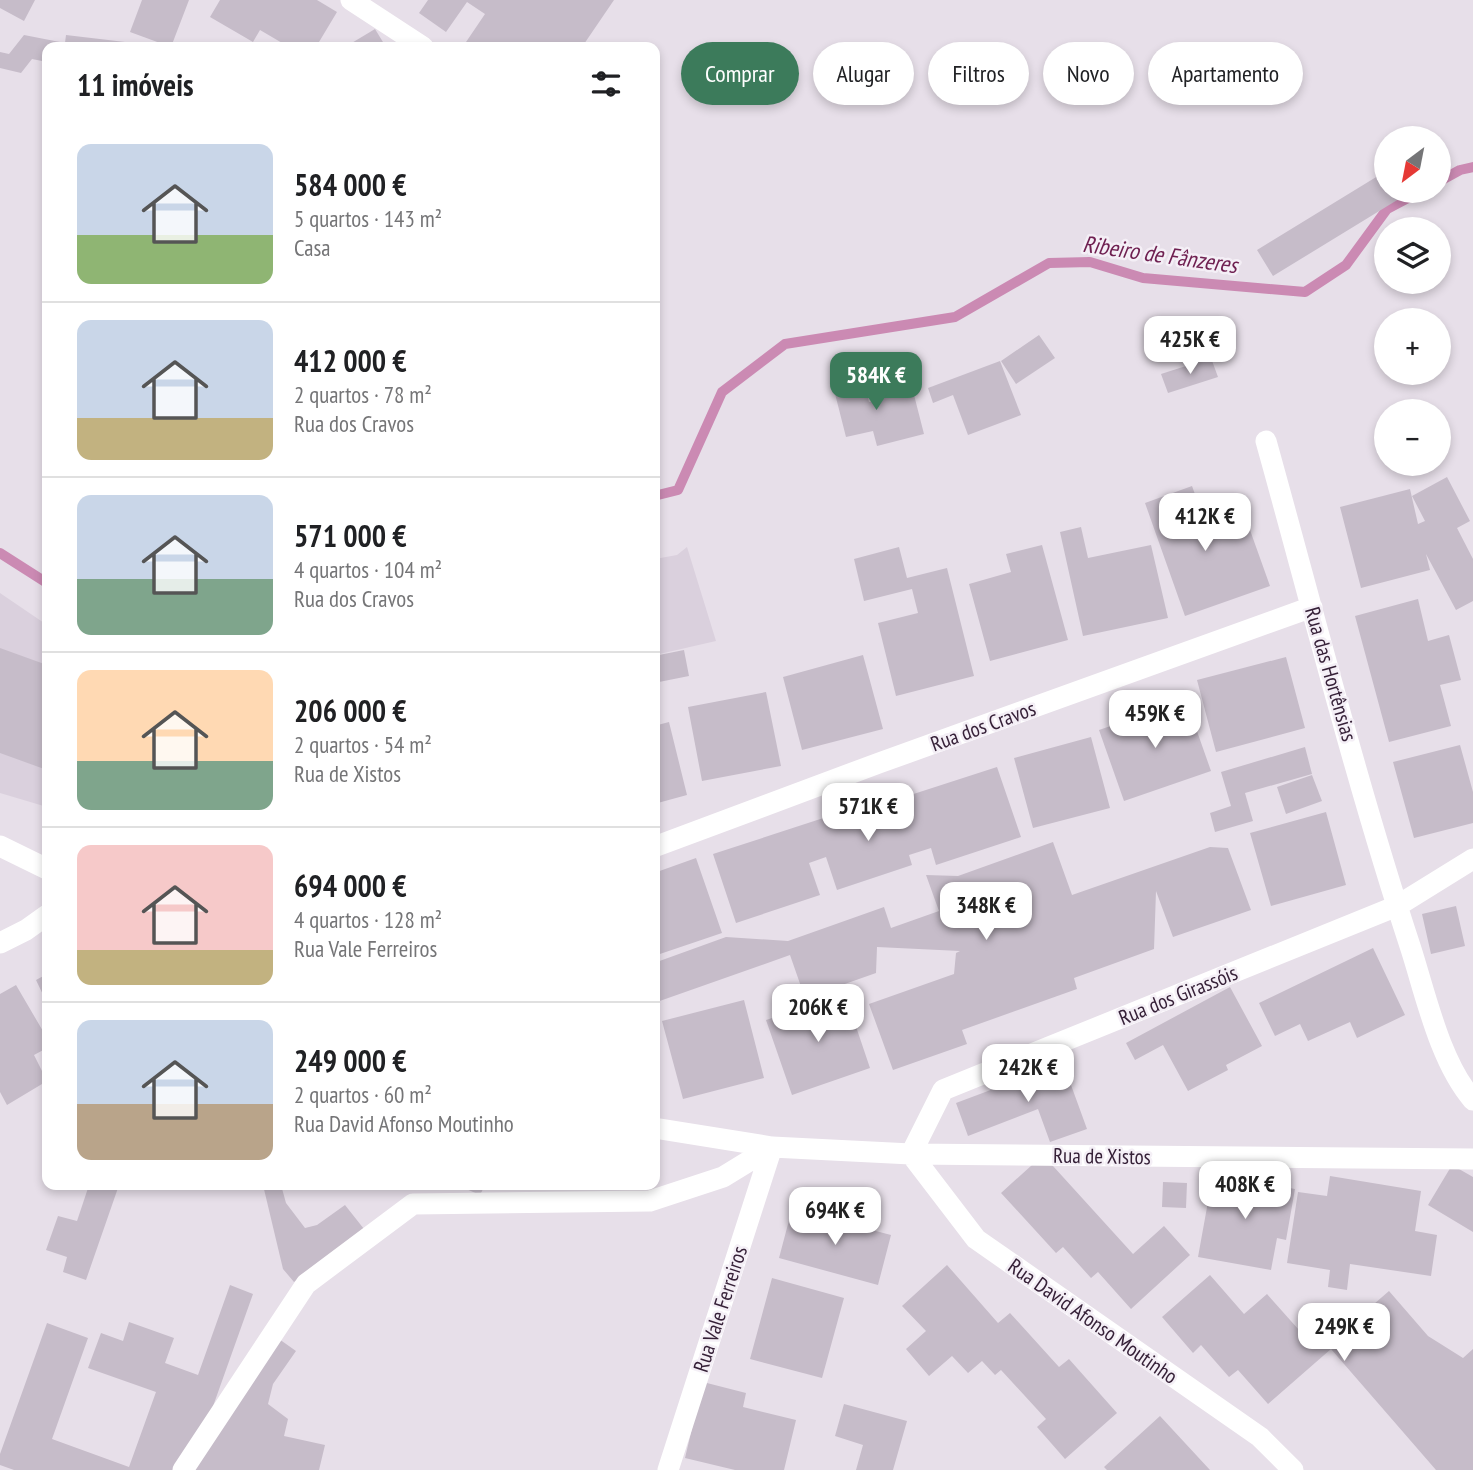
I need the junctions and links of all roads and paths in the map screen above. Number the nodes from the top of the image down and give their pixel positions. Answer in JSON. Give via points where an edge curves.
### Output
{"nodes":[{"id":1,"x":351,"y":0,"type":"edge"},
{"id":2,"x":415,"y":42,"type":"edge"},
{"id":3,"x":1266,"y":441,"type":"dead end"},
{"id":4,"x":1312,"y":607,"type":"junction"},
{"id":5,"x":660,"y":845,"type":"edge"},
{"id":6,"x":0,"y":846,"type":"edge"},
{"id":7,"x":1473,"y":859,"type":"edge"},
{"id":8,"x":42,"y":867,"type":"edge"},
{"id":9,"x":1397,"y":906,"type":"junction"},
{"id":10,"x":42,"y":919,"type":"edge"},
{"id":11,"x":0,"y":943,"type":"edge"},
{"id":12,"x":1473,"y":1100,"type":"edge"},
{"id":13,"x":660,"y":1130,"type":"edge"},
{"id":14,"x":772,"y":1147,"type":"junction"},
{"id":15,"x":911,"y":1154,"type":"junction"},
{"id":16,"x":1473,"y":1159,"type":"edge"},
{"id":17,"x":183,"y":1470,"type":"edge"},
{"id":18,"x":668,"y":1470,"type":"edge"},
{"id":19,"x":1293,"y":1470,"type":"edge"}],
"edges":[{"from":1,"to":2,"type":"street"},
{"from":3,"to":4,"type":"street","name":"Rua das Hortênsias"},
{"from":4,"to":5,"type":"street","name":"Rua dos Cravos"},
{"from":4,"to":9,"type":"street","name":"Rua das Hortênsias"},
{"from":6,"to":8,"type":"street"},
{"from":7,"to":9,"type":"street","name":"Rua dos Girassóis"},
{"from":9,"to":12,"type":"street","name":"Rua das Hortênsias","via":[[1439,1035],[1462,1088]]},
{"from":9,"to":15,"type":"street","name":"Rua dos Girassóis","via":[[943,1090]]},
{"from":10,"to":11,"type":"street"},
{"from":13,"to":14,"type":"street","name":"Rua de Xistos"},
{"from":14,"to":15,"type":"street","name":"Rua de Xistos"},
{"from":14,"to":17,"type":"street","via":[[723,1177],[650,1201],[413,1204],[306,1284]]},
{"from":14,"to":18,"type":"street","name":"Rua Vale Ferreiros"},
{"from":15,"to":16,"type":"street","name":"Rua de Xistos"},
{"from":15,"to":19,"type":"street","name":"Rua David Afonso Moutinho","via":[[976,1239],[1260,1437]]}]}
